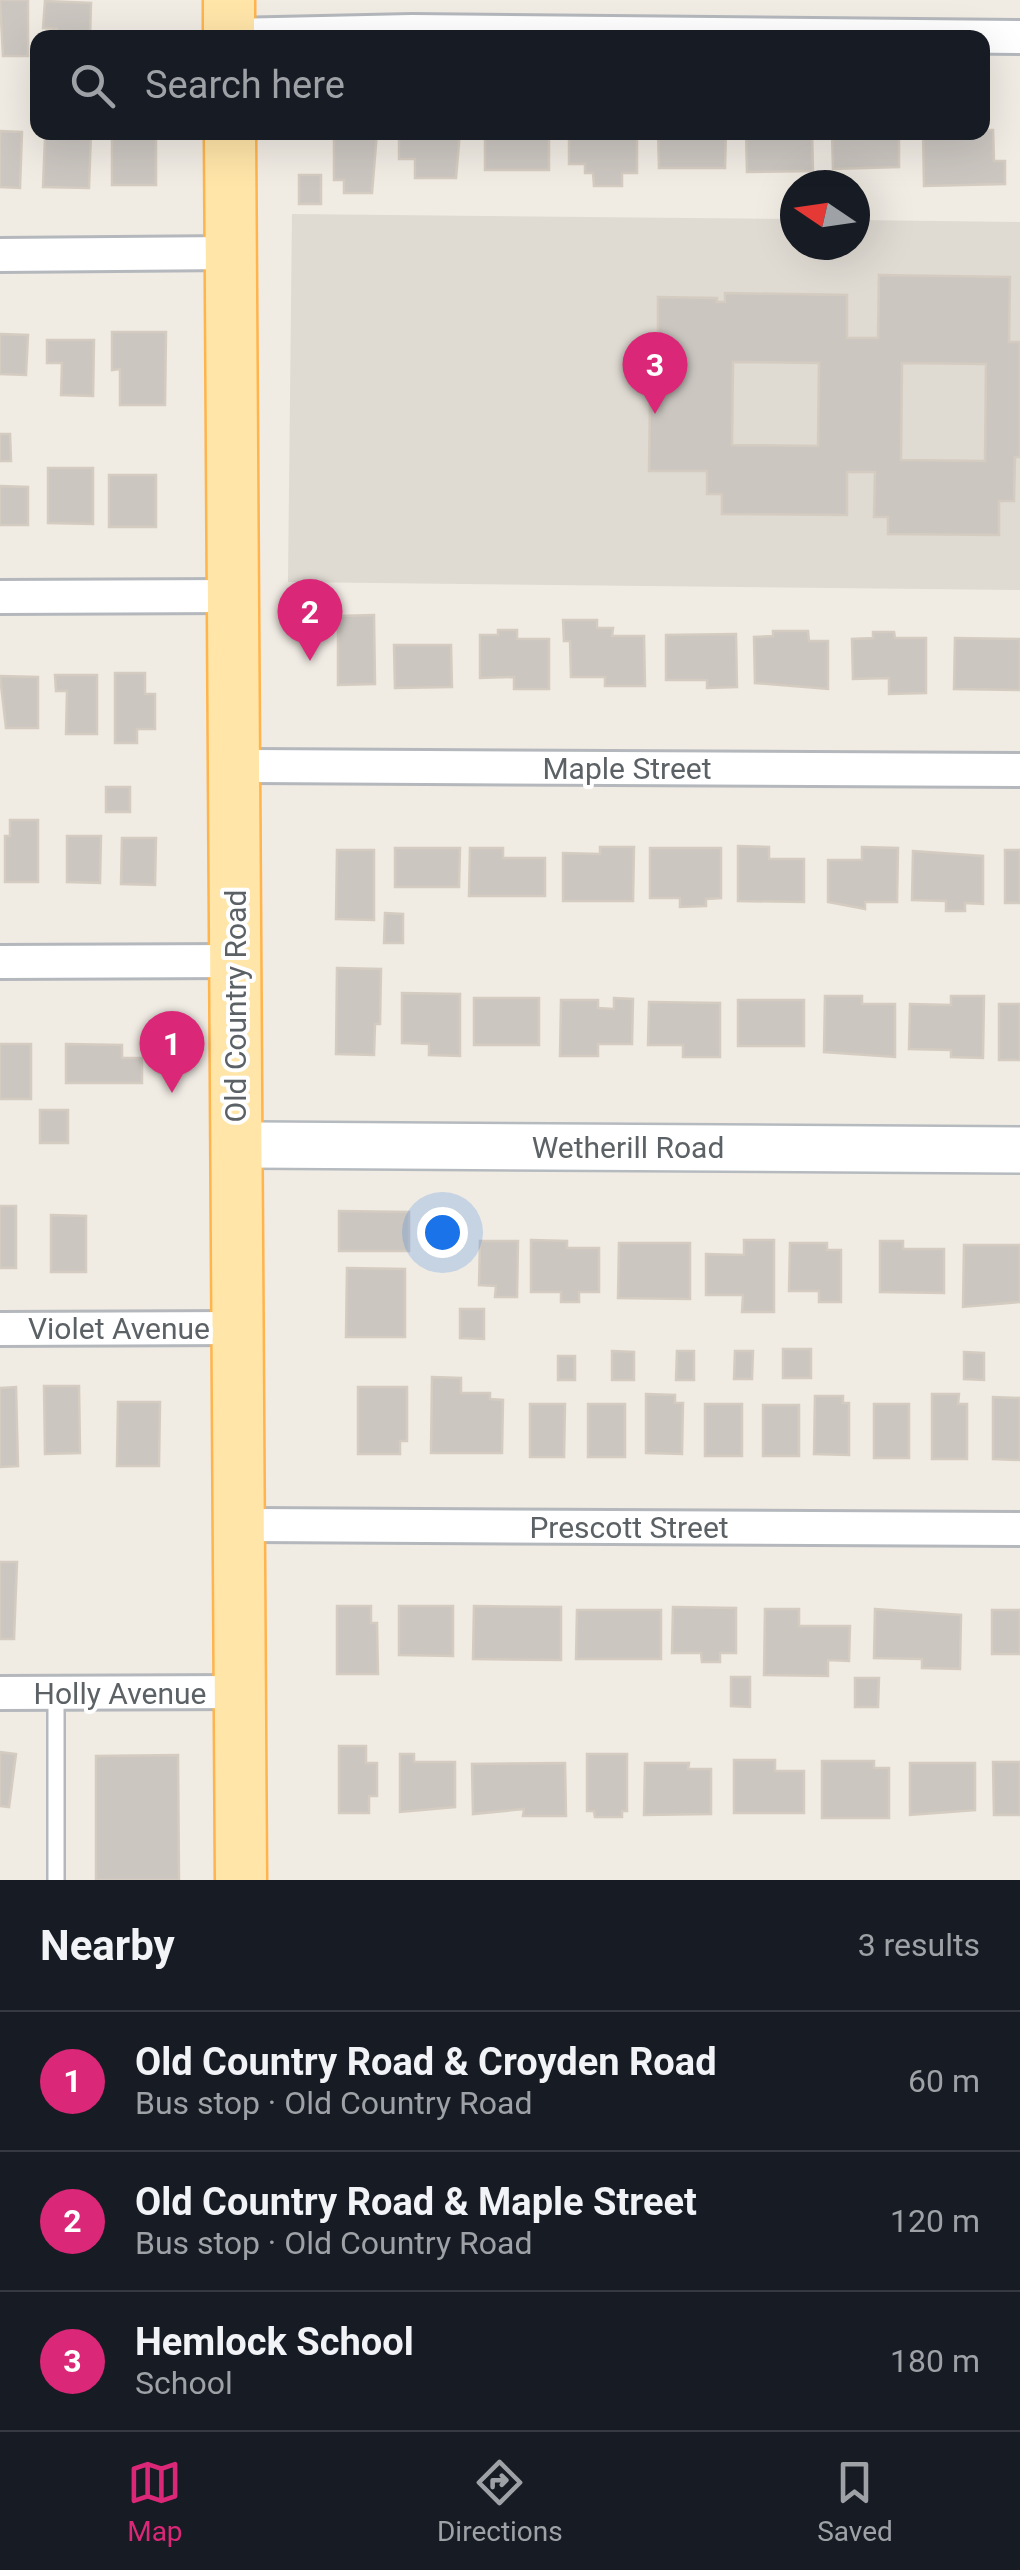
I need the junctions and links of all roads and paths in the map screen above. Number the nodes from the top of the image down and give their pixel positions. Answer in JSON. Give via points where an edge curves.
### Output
{"nodes":[{"id":1,"x":229,"y":24,"type":"edge"},
{"id":2,"x":403,"y":30,"type":"edge"},
{"id":3,"x":990,"y":37,"type":"edge"},
{"id":4,"x":1020,"y":37,"type":"edge"},
{"id":5,"x":230,"y":140,"type":"edge"},
{"id":6,"x":230,"y":252,"type":"junction"},
{"id":7,"x":0,"y":256,"type":"edge"},
{"id":8,"x":232,"y":596,"type":"junction"},
{"id":9,"x":0,"y":597,"type":"edge"},
{"id":10,"x":234,"y":766,"type":"junction"},
{"id":11,"x":1020,"y":770,"type":"edge"},
{"id":12,"x":235,"y":961,"type":"junction"},
{"id":13,"x":0,"y":962,"type":"edge"},
{"id":14,"x":236,"y":1144,"type":"junction"},
{"id":15,"x":1020,"y":1150,"type":"edge"},
{"id":16,"x":0,"y":1328,"type":"edge"},
{"id":17,"x":237,"y":1328,"type":"junction"},
{"id":18,"x":239,"y":1525,"type":"junction"},
{"id":19,"x":1020,"y":1530,"type":"edge"},
{"id":20,"x":240,"y":1692,"type":"junction"},
{"id":21,"x":0,"y":1693,"type":"edge"},
{"id":22,"x":56,"y":1693,"type":"junction"},
{"id":23,"x":56,"y":1880,"type":"edge"},
{"id":24,"x":240,"y":1880,"type":"edge"}],
"edges":[{"from":1,"to":2,"type":"street"},
{"from":3,"to":4,"type":"street"},
{"from":5,"to":6,"type":"main road","name":"Old Country Road"},
{"from":6,"to":7,"type":"street"},
{"from":6,"to":8,"type":"main road","name":"Old Country Road"},
{"from":8,"to":9,"type":"street"},
{"from":8,"to":10,"type":"main road","name":"Old Country Road"},
{"from":10,"to":11,"type":"street","name":"Maple Street"},
{"from":10,"to":12,"type":"main road","name":"Old Country Road"},
{"from":12,"to":13,"type":"street"},
{"from":12,"to":14,"type":"main road","name":"Old Country Road"},
{"from":14,"to":15,"type":"street","name":"Wetherill Road"},
{"from":14,"to":17,"type":"main road","name":"Old Country Road"},
{"from":16,"to":17,"type":"street","name":"Violet Avenue"},
{"from":17,"to":18,"type":"main road","name":"Old Country Road"},
{"from":18,"to":19,"type":"street","name":"Prescott Street"},
{"from":18,"to":20,"type":"main road","name":"Old Country Road"},
{"from":20,"to":22,"type":"street","name":"Holly Avenue"},
{"from":20,"to":24,"type":"main road","name":"Old Country Road"},
{"from":21,"to":22,"type":"street","name":"Holly Avenue"},
{"from":22,"to":23,"type":"lane"}]}
